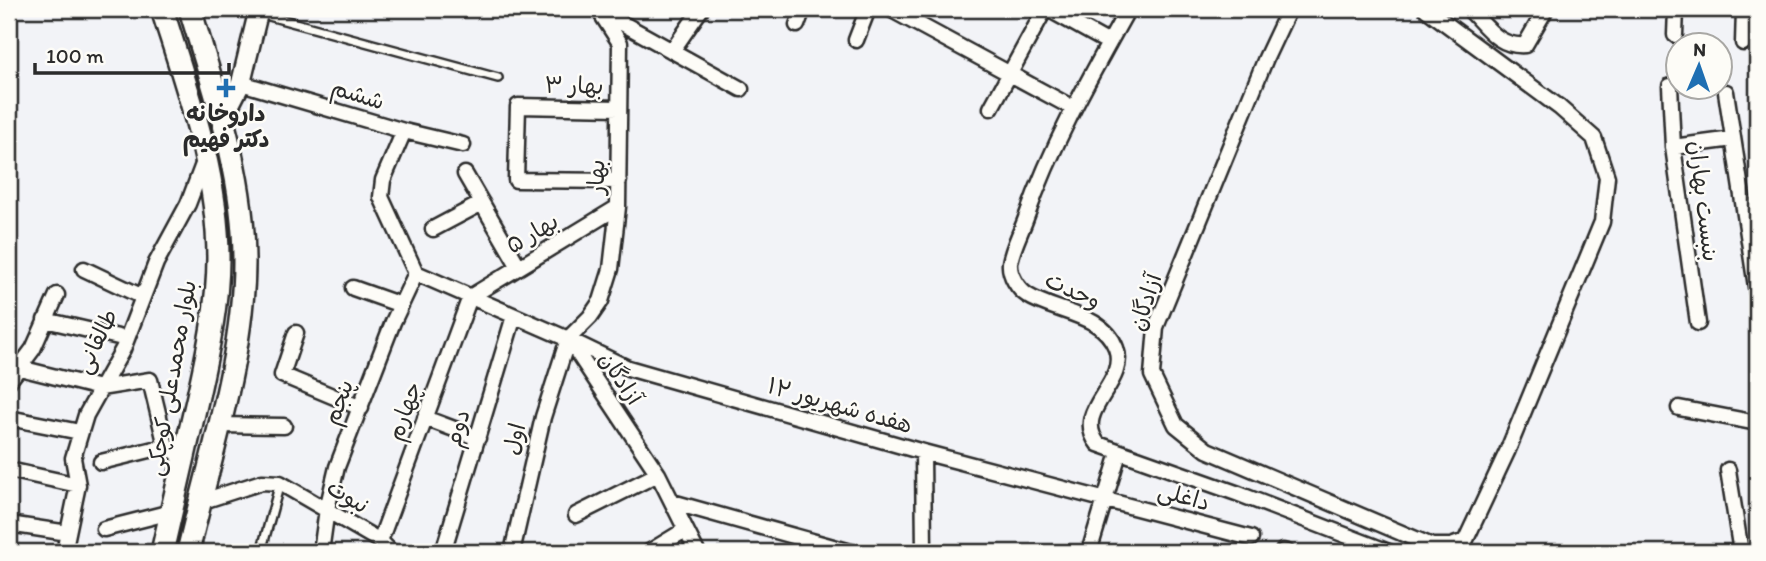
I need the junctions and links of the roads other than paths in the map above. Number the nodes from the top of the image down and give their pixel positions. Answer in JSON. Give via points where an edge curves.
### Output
{"nodes":[{"id":1,"x":162,"y":9,"type":"edge"},
{"id":2,"x":190,"y":9,"type":"edge"},
{"id":3,"x":701,"y":9,"type":"edge"},
{"id":4,"x":803,"y":9,"type":"edge"},
{"id":5,"x":868,"y":9,"type":"edge"},
{"id":6,"x":890,"y":9,"type":"edge"},
{"id":7,"x":1046,"y":9,"type":"edge"},
{"id":8,"x":1128,"y":9,"type":"edge"},
{"id":9,"x":1289,"y":9,"type":"edge"},
{"id":10,"x":1426,"y":9,"type":"edge"},
{"id":11,"x":1469,"y":9,"type":"edge"},
{"id":12,"x":1546,"y":9,"type":"edge"},
{"id":13,"x":1676,"y":9,"type":"edge"},
{"id":14,"x":1744,"y":9,"type":"edge"},
{"id":15,"x":599,"y":10,"type":"edge"},
{"id":16,"x":258,"y":11,"type":"edge"},
{"id":17,"x":797,"y":26,"type":"dead end"},
{"id":18,"x":1675,"y":32,"type":"edge"},
{"id":19,"x":856,"y":40,"type":"dead end"},
{"id":20,"x":1743,"y":43,"type":"dead end"},
{"id":21,"x":1109,"y":44,"type":"junction"},
{"id":22,"x":672,"y":51,"type":"junction"},
{"id":23,"x":1012,"y":75,"type":"junction"},
{"id":24,"x":498,"y":78,"type":"dead end"},
{"id":25,"x":241,"y":83,"type":"junction"},
{"id":26,"x":741,"y":89,"type":"dead end"},
{"id":27,"x":1671,"y":102,"type":"edge"},
{"id":28,"x":1727,"y":102,"type":"edge"},
{"id":29,"x":619,"y":108,"type":"junction"},
{"id":30,"x":991,"y":108,"type":"dead end"},
{"id":31,"x":1073,"y":108,"type":"junction"},
{"id":32,"x":222,"y":120,"type":"junction"},
{"id":33,"x":404,"y":131,"type":"junction"},
{"id":34,"x":1733,"y":139,"type":"junction"},
{"id":35,"x":463,"y":145,"type":"dead end"},
{"id":36,"x":1673,"y":147,"type":"junction"},
{"id":37,"x":205,"y":159,"type":"junction"},
{"id":38,"x":465,"y":174,"type":"dead end"},
{"id":39,"x":619,"y":181,"type":"junction"},
{"id":40,"x":482,"y":204,"type":"junction"},
{"id":41,"x":618,"y":207,"type":"junction"},
{"id":42,"x":433,"y":229,"type":"dead end"},
{"id":43,"x":519,"y":267,"type":"junction"},
{"id":44,"x":84,"y":269,"type":"dead end"},
{"id":45,"x":416,"y":273,"type":"junction"},
{"id":46,"x":353,"y":288,"type":"dead end"},
{"id":47,"x":1757,"y":293,"type":"edge"},
{"id":48,"x":57,"y":295,"type":"dead end"},
{"id":49,"x":143,"y":297,"type":"junction"},
{"id":50,"x":470,"y":297,"type":"junction"},
{"id":51,"x":401,"y":305,"type":"junction"},
{"id":52,"x":514,"y":316,"type":"junction"},
{"id":53,"x":45,"y":320,"type":"junction"},
{"id":54,"x":1698,"y":323,"type":"dead end"},
{"id":55,"x":296,"y":333,"type":"dead end"},
{"id":56,"x":127,"y":339,"type":"junction"},
{"id":57,"x":568,"y":339,"type":"junction"},
{"id":58,"x":20,"y":368,"type":"junction"},
{"id":59,"x":9,"y":381,"type":"edge"},
{"id":60,"x":100,"y":388,"type":"junction"},
{"id":61,"x":361,"y":408,"type":"junction"},
{"id":62,"x":1679,"y":408,"type":"dead end"},
{"id":63,"x":9,"y":418,"type":"edge"},
{"id":64,"x":425,"y":418,"type":"junction"},
{"id":65,"x":1757,"y":423,"type":"edge"},
{"id":66,"x":219,"y":425,"type":"junction"},
{"id":67,"x":284,"y":426,"type":"dead end"},
{"id":68,"x":80,"y":432,"type":"junction"},
{"id":69,"x":478,"y":438,"type":"junction"},
{"id":70,"x":175,"y":452,"type":"junction"},
{"id":71,"x":923,"y":452,"type":"junction"},
{"id":72,"x":1119,"y":453,"type":"junction"},
{"id":73,"x":101,"y":462,"type":"dead end"},
{"id":74,"x":9,"y":470,"type":"edge"},
{"id":75,"x":1728,"y":470,"type":"dead end"},
{"id":76,"x":658,"y":474,"type":"junction"},
{"id":77,"x":280,"y":483,"type":"junction"},
{"id":78,"x":78,"y":485,"type":"junction"},
{"id":79,"x":1105,"y":499,"type":"junction"},
{"id":80,"x":200,"y":502,"type":"junction"},
{"id":81,"x":672,"y":502,"type":"junction"},
{"id":82,"x":327,"y":509,"type":"junction"},
{"id":83,"x":172,"y":512,"type":"junction"},
{"id":84,"x":576,"y":515,"type":"dead end"},
{"id":85,"x":9,"y":524,"type":"edge"},
{"id":86,"x":104,"y":529,"type":"dead end"},
{"id":87,"x":685,"y":530,"type":"junction"},
{"id":88,"x":68,"y":533,"type":"junction"},
{"id":89,"x":1251,"y":538,"type":"dead end"},
{"id":90,"x":380,"y":541,"type":"junction"},
{"id":91,"x":1351,"y":546,"type":"edge"},
{"id":92,"x":192,"y":547,"type":"edge"},
{"id":93,"x":1463,"y":547,"type":"edge"},
{"id":94,"x":64,"y":552,"type":"edge"},
{"id":95,"x":162,"y":552,"type":"edge"},
{"id":96,"x":261,"y":552,"type":"edge"},
{"id":97,"x":321,"y":552,"type":"edge"},
{"id":98,"x":391,"y":552,"type":"edge"},
{"id":99,"x":443,"y":552,"type":"edge"},
{"id":100,"x":512,"y":552,"type":"edge"},
{"id":101,"x":649,"y":552,"type":"edge"},
{"id":102,"x":697,"y":552,"type":"edge"},
{"id":103,"x":850,"y":552,"type":"edge"},
{"id":104,"x":925,"y":552,"type":"edge"},
{"id":105,"x":1089,"y":552,"type":"edge"},
{"id":106,"x":1389,"y":552,"type":"edge"},
{"id":107,"x":1741,"y":552,"type":"edge"}],
"edges":[{"from":1,"to":37,"type":"main road","name":"بلوار محمدعلی کوچکی"},
{"from":2,"to":32,"type":"main road"},
{"from":3,"to":22,"type":"street"},
{"from":4,"to":17,"type":"street"},
{"from":5,"to":19,"type":"street"},
{"from":6,"to":23,"type":"street"},
{"from":7,"to":21,"type":"street"},
{"from":7,"to":23,"type":"street"},
{"from":8,"to":21,"type":"street","name":"وحدت"},
{"from":9,"to":93,"type":"street","name":"آزادگان","via":[[1156,327],[1152,374],[1176,425],[1207,450],[1432,546]]},
{"from":10,"to":93,"type":"street","via":[[1594,138],[1607,177],[1602,222]]},
{"from":11,"to":12,"type":"street","via":[[1511,46],[1525,45]]},
{"from":13,"to":18,"type":"street"},
{"from":14,"to":20,"type":"street"},
{"from":15,"to":22,"type":"street"},
{"from":15,"to":29,"type":"street","name":"بهار","via":[[620,43]]},
{"from":16,"to":24,"type":"lane"},
{"from":16,"to":25,"type":"street"},
{"from":21,"to":31,"type":"street","name":"وحدت"},
{"from":22,"to":26,"type":"street"},
{"from":23,"to":30,"type":"street"},
{"from":23,"to":31,"type":"street"},
{"from":25,"to":32,"type":"street"},
{"from":25,"to":33,"type":"street","name":"ششم"},
{"from":27,"to":36,"type":"street","name":"بنبست بهاران"},
{"from":28,"to":34,"type":"street","name":"بنبست بهاران"},
{"from":29,"to":39,"type":"street","name":"بهار"},
{"from":29,"to":39,"type":"street","name":"بهار ۳","via":[[518,106],[516,180]]},
{"from":31,"to":72,"type":"street","name":"وحدت","via":[[1043,170],[1010,265],[1016,284],[1027,295],[1095,323],[1112,337],[1118,354],[1116,371],[1089,422],[1098,444]]},
{"from":32,"to":66,"type":"main road","via":[[241,208],[244,259],[240,310]]},
{"from":33,"to":35,"type":"street","name":"ششم"},
{"from":33,"to":45,"type":"street","via":[[383,180],[381,197]]},
{"from":34,"to":36,"type":"street"},
{"from":34,"to":47,"type":"street","name":"بنبست بهاران"},
{"from":36,"to":54,"type":"street","name":"بنبست بهاران"},
{"from":37,"to":49,"type":"street","name":"طالقانی"},
{"from":37,"to":70,"type":"main road","name":"بلوار محمدعلی کوچکی","via":[[218,259],[214,307],[205,363]]},
{"from":38,"to":40,"type":"street"},
{"from":39,"to":41,"type":"street","name":"بهار"},
{"from":40,"to":42,"type":"street"},
{"from":40,"to":43,"type":"street"},
{"from":41,"to":43,"type":"street","name":"بهار ۵"},
{"from":41,"to":57,"type":"street","name":"بهار","via":[[611,269],[601,301]]},
{"from":43,"to":50,"type":"street","name":"بهار ۵"},
{"from":44,"to":49,"type":"street"},
{"from":45,"to":50,"type":"street","name":"هفده شهریور ۱۲"},
{"from":45,"to":51,"type":"street","name":"پنجم"},
{"from":46,"to":51,"type":"street"},
{"from":48,"to":53,"type":"street"},
{"from":49,"to":56,"type":"street","name":"طالقانی"},
{"from":50,"to":52,"type":"street","name":"هفده شهریور ۱۲"},
{"from":50,"to":64,"type":"street","name":"چهارم"},
{"from":51,"to":61,"type":"street","name":"پنجم"},
{"from":52,"to":57,"type":"street","name":"هفده شهریور ۱۲"},
{"from":52,"to":69,"type":"street","name":"دوم"},
{"from":53,"to":56,"type":"street"},
{"from":53,"to":58,"type":"street"},
{"from":55,"to":61,"type":"street","via":[[282,375]]},
{"from":56,"to":60,"type":"street","name":"طالقانی"},
{"from":57,"to":71,"type":"street","name":"هفده شهریور ۱۲","via":[[628,368]]},
{"from":57,"to":76,"type":"street","name":"آزادگان"},
{"from":57,"to":100,"type":"street","name":"اول","via":[[543,417]]},
{"from":58,"to":59,"type":"street"},
{"from":58,"to":60,"type":"street"},
{"from":60,"to":68,"type":"street","name":"طالقانی"},
{"from":60,"to":70,"type":"street","via":[[150,380]]},
{"from":61,"to":82,"type":"street","name":"پنجم","via":[[337,467]]},
{"from":62,"to":65,"type":"street"},
{"from":63,"to":68,"type":"street"},
{"from":64,"to":69,"type":"street"},
{"from":64,"to":90,"type":"street","name":"چهارم"},
{"from":66,"to":67,"type":"street"},
{"from":66,"to":80,"type":"main road"},
{"from":68,"to":78,"type":"street","name":"طالقانی","via":[[73,458]]},
{"from":69,"to":99,"type":"street","name":"دوم"},
{"from":70,"to":73,"type":"street"},
{"from":70,"to":83,"type":"main road","name":"بلوار محمدعلی کوچکی"},
{"from":71,"to":79,"type":"street","name":"هفده شهریور ۱۲"},
{"from":71,"to":104,"type":"street"},
{"from":72,"to":79,"type":"street"},
{"from":72,"to":91,"type":"street","name":"وحدت","via":[[1239,494]]},
{"from":74,"to":78,"type":"street"},
{"from":75,"to":107,"type":"street"},
{"from":76,"to":81,"type":"street","name":"آزادگان"},
{"from":76,"to":84,"type":"street"},
{"from":77,"to":80,"type":"street","via":[[262,482]]},
{"from":77,"to":82,"type":"street","name":"نبوت"},
{"from":77,"to":96,"type":"lane"},
{"from":78,"to":88,"type":"street","name":"طالقانی"},
{"from":79,"to":89,"type":"street","name":"داغلی"},
{"from":79,"to":105,"type":"street"},
{"from":80,"to":92,"type":"main road"},
{"from":81,"to":87,"type":"street","name":"آزادگان"},
{"from":81,"to":103,"type":"street"},
{"from":82,"to":90,"type":"street","name":"نبوت"},
{"from":82,"to":97,"type":"street","name":"پنجم"},
{"from":83,"to":86,"type":"street"},
{"from":83,"to":95,"type":"main road","name":"بلوار محمدعلی کوچکی"},
{"from":85,"to":88,"type":"street"},
{"from":87,"to":101,"type":"street"},
{"from":87,"to":102,"type":"street","name":"آزادگان"},
{"from":88,"to":94,"type":"street","name":"طالقانی"},
{"from":90,"to":98,"type":"street","name":"نبوت"},
{"from":91,"to":106,"type":"street","name":"وحدت"}]}
